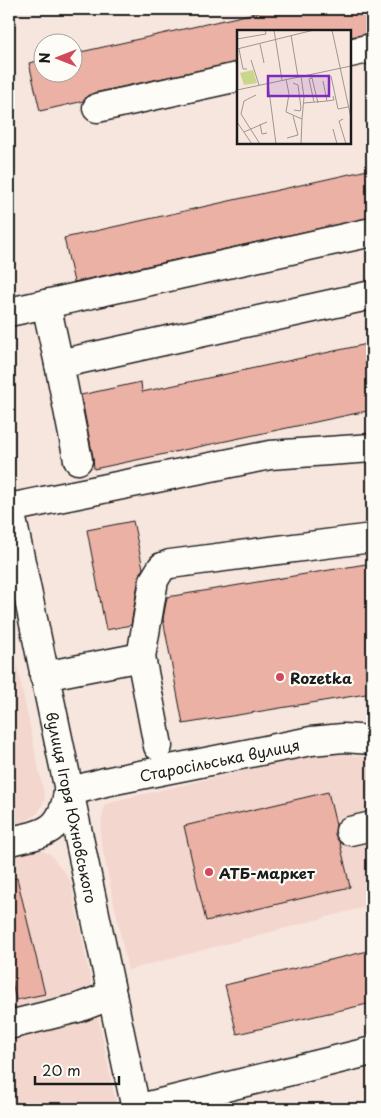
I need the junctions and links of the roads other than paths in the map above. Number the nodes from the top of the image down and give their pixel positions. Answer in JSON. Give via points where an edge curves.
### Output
{"nodes":[{"id":1,"x":372,"y":48,"type":"edge"},
{"id":2,"x":351,"y":53,"type":"edge"},
{"id":3,"x":237,"y":77,"type":"edge"},
{"id":4,"x":97,"y":108,"type":"dead end"},
{"id":5,"x":372,"y":232,"type":"edge"},
{"id":6,"x":372,"y":295,"type":"edge"},
{"id":7,"x":46,"y":304,"type":"junction"},
{"id":8,"x":9,"y":312,"type":"edge"},
{"id":9,"x":59,"y":364,"type":"junction"},
{"id":10,"x":372,"y":448,"type":"edge"},
{"id":11,"x":78,"y":460,"type":"dead end"},
{"id":12,"x":9,"y":507,"type":"edge"},
{"id":13,"x":372,"y":538,"type":"edge"},
{"id":14,"x":14,"y":561,"type":"edge"},
{"id":15,"x":141,"y":656,"type":"junction"},
{"id":16,"x":44,"y":676,"type":"junction"},
{"id":17,"x":372,"y":740,"type":"edge"},
{"id":18,"x":158,"y":746,"type":"dead end"},
{"id":19,"x":68,"y":792,"type":"junction"},
{"id":20,"x":37,"y":835,"type":"junction"},
{"id":21,"x":9,"y":841,"type":"edge"},
{"id":22,"x":83,"y":860,"type":"junction"},
{"id":23,"x":112,"y":995,"type":"junction"},
{"id":24,"x":9,"y":1024,"type":"edge"},
{"id":25,"x":372,"y":1051,"type":"edge"},
{"id":26,"x":136,"y":1109,"type":"edge"}],
"edges":[{"from":1,"to":2,"type":"street"},
{"from":3,"to":4,"type":"street"},
{"from":5,"to":7,"type":"street"},
{"from":6,"to":9,"type":"street"},
{"from":7,"to":8,"type":"street"},
{"from":7,"to":9,"type":"street"},
{"from":9,"to":11,"type":"street"},
{"from":10,"to":12,"type":"street","via":[[270,455]]},
{"from":12,"to":14,"type":"street","name":"вулиця Ігоря Юхновського"},
{"from":13,"to":15,"type":"street","via":[[162,567],[154,580]]},
{"from":14,"to":16,"type":"street","name":"вулиця Ігоря Юхновського"},
{"from":15,"to":16,"type":"street"},
{"from":15,"to":18,"type":"street"},
{"from":16,"to":19,"type":"street","name":"вулиця Ігоря Юхновського"},
{"from":17,"to":19,"type":"street","name":"Старосільська вулиця","via":[[312,741]]},
{"from":19,"to":20,"type":"street","via":[[66,808],[58,821],[48,831]]},
{"from":19,"to":22,"type":"street","name":"вулиця Ігоря Юхновського"},
{"from":20,"to":21,"type":"street"},
{"from":20,"to":22,"type":"street","via":[[62,842]]},
{"from":22,"to":23,"type":"street","name":"вулиця Ігоря Юхновського"},
{"from":23,"to":24,"type":"street","via":[[78,1008]]},
{"from":23,"to":26,"type":"street","name":"вулиця Ігоря Юхновського"},
{"from":25,"to":26,"type":"street"}]}
